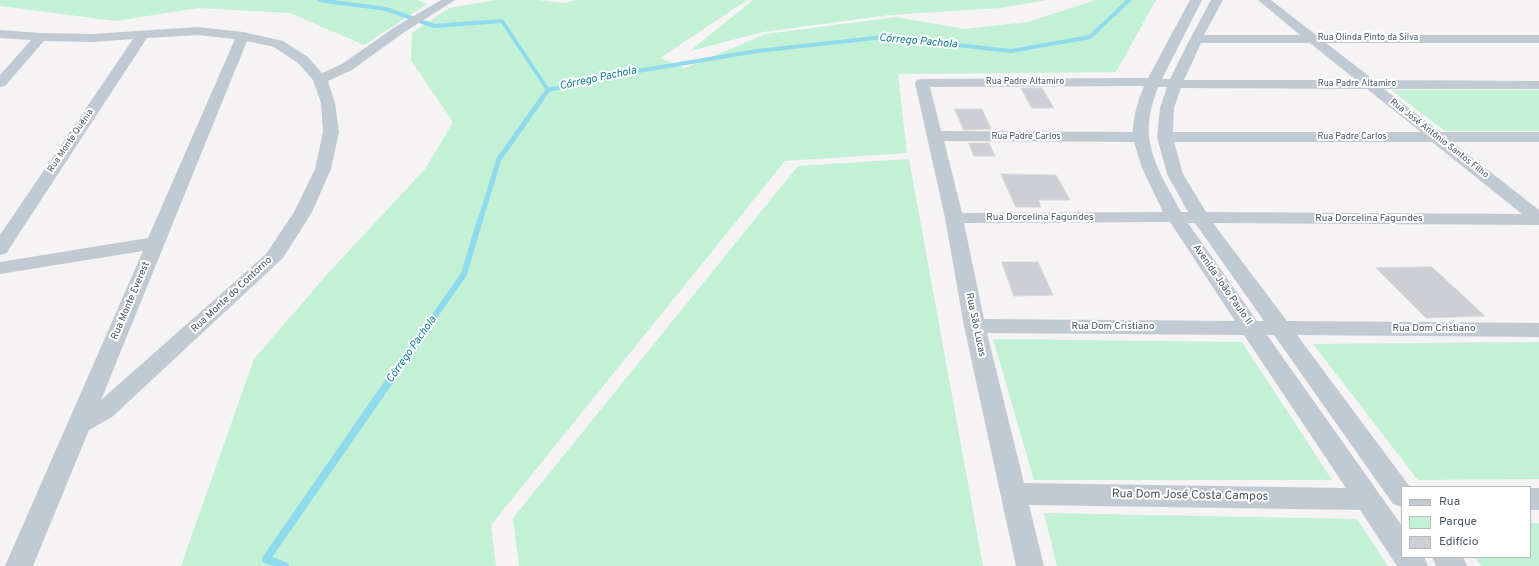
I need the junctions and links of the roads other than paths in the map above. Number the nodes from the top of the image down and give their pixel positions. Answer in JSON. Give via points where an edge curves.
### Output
{"nodes":[{"id":1,"x":448,"y":0,"type":"edge"},
{"id":2,"x":1196,"y":0,"type":"edge"},
{"id":3,"x":1217,"y":0,"type":"edge"},
{"id":4,"x":1264,"y":0,"type":"edge"},
{"id":5,"x":0,"y":34,"type":"edge"},
{"id":6,"x":143,"y":34,"type":"junction"},
{"id":7,"x":243,"y":36,"type":"junction"},
{"id":8,"x":41,"y":38,"type":"junction"},
{"id":9,"x":1313,"y":38,"type":"junction"},
{"id":10,"x":1196,"y":39,"type":"junction"},
{"id":11,"x":1539,"y":39,"type":"edge"},
{"id":12,"x":320,"y":79,"type":"junction"},
{"id":13,"x":1152,"y":82,"type":"junction"},
{"id":14,"x":0,"y":83,"type":"edge"},
{"id":15,"x":922,"y":83,"type":"joint"},
{"id":16,"x":1175,"y":84,"type":"junction"},
{"id":17,"x":1370,"y":85,"type":"junction"},
{"id":18,"x":1539,"y":85,"type":"edge"},
{"id":19,"x":935,"y":136,"type":"junction"},
{"id":20,"x":1140,"y":137,"type":"junction"},
{"id":21,"x":1165,"y":137,"type":"junction"},
{"id":22,"x":1436,"y":137,"type":"junction"},
{"id":23,"x":1539,"y":137,"type":"edge"},
{"id":24,"x":1175,"y":217,"type":"junction"},
{"id":25,"x":1200,"y":217,"type":"junction"},
{"id":26,"x":954,"y":218,"type":"junction"},
{"id":27,"x":1539,"y":219,"type":"edge"},
{"id":28,"x":155,"y":243,"type":"junction"},
{"id":29,"x":0,"y":249,"type":"edge"},
{"id":30,"x":0,"y":268,"type":"edge"},
{"id":31,"x":975,"y":326,"type":"junction"},
{"id":32,"x":1252,"y":328,"type":"junction"},
{"id":33,"x":1280,"y":328,"type":"junction"},
{"id":34,"x":1539,"y":330,"type":"edge"},
{"id":35,"x":78,"y":425,"type":"junction"},
{"id":36,"x":1014,"y":494,"type":"junction"},
{"id":37,"x":1401,"y":495,"type":"edge"},
{"id":38,"x":1367,"y":499,"type":"junction"},
{"id":39,"x":1401,"y":548,"type":"edge"},
{"id":40,"x":1408,"y":558,"type":"edge"},
{"id":41,"x":1447,"y":558,"type":"edge"},
{"id":42,"x":19,"y":566,"type":"edge"},
{"id":43,"x":1030,"y":566,"type":"edge"},
{"id":44,"x":1414,"y":566,"type":"edge"},
{"id":45,"x":1453,"y":566,"type":"edge"}],
"edges":[{"from":1,"to":12,"type":"street","via":[[399,30],[347,67]]},
{"from":2,"to":13,"type":"street","name":"Avenida João Paulo II"},
{"from":3,"to":10,"type":"street"},
{"from":4,"to":9,"type":"street","name":"Rua José Antônio Santos Filho"},
{"from":5,"to":8,"type":"street","name":"Rua Monte do Contorno"},
{"from":6,"to":7,"type":"street","name":"Rua Monte do Contorno","via":[[198,31]]},
{"from":6,"to":8,"type":"street","name":"Rua Monte do Contorno"},
{"from":6,"to":29,"type":"street","name":"Rua Monte Quênia"},
{"from":7,"to":12,"type":"street","name":"Rua Monte do Contorno","via":[[278,44],[303,60]]},
{"from":7,"to":28,"type":"street","name":"Rua Monte Everest"},
{"from":8,"to":14,"type":"street"},
{"from":9,"to":10,"type":"street","name":"Rua Olinda Pinto da Silva"},
{"from":9,"to":11,"type":"street","name":"Rua Olinda Pinto da Silva"},
{"from":9,"to":17,"type":"street","name":"Rua José Antônio Santos Filho"},
{"from":10,"to":16,"type":"street"},
{"from":12,"to":35,"type":"street","name":"Rua Monte do Contorno","via":[[328,103],[331,132],[323,169],[303,212],[273,258],[104,411]]},
{"from":13,"to":15,"type":"street","name":"Rua Padre Altamiro"},
{"from":13,"to":16,"type":"street","name":"Rua Padre Altamiro"},
{"from":13,"to":20,"type":"street","name":"Avenida João Paulo II","via":[[1143,107]]},
{"from":15,"to":19,"type":"street","name":"Rua São Lucas"},
{"from":16,"to":17,"type":"street","name":"Rua Padre Altamiro"},
{"from":16,"to":21,"type":"street","via":[[1167,108]]},
{"from":17,"to":18,"type":"street","name":"Rua Padre Altamiro"},
{"from":17,"to":22,"type":"street","name":"Rua José Antônio Santos Filho"},
{"from":19,"to":20,"type":"street","name":"Rua Padre Carlos"},
{"from":19,"to":26,"type":"street","name":"Rua São Lucas"},
{"from":20,"to":24,"type":"street","name":"Avenida João Paulo II","via":[[1152,173]]},
{"from":21,"to":22,"type":"street","name":"Rua Padre Carlos"},
{"from":21,"to":25,"type":"street","via":[[1175,174]]},
{"from":22,"to":23,"type":"street","name":"Rua Padre Carlos"},
{"from":22,"to":27,"type":"street","name":"Rua José Antônio Santos Filho"},
{"from":24,"to":25,"type":"street","name":"Rua Dorcelina Fagundes"},
{"from":24,"to":26,"type":"street","name":"Rua Dorcelina Fagundes"},
{"from":24,"to":32,"type":"street","name":"Avenida João Paulo II"},
{"from":25,"to":27,"type":"street","name":"Rua Dorcelina Fagundes"},
{"from":25,"to":33,"type":"street"},
{"from":26,"to":31,"type":"street","name":"Rua São Lucas"},
{"from":28,"to":30,"type":"street"},
{"from":28,"to":35,"type":"street","name":"Rua Monte Everest"},
{"from":31,"to":32,"type":"street","name":"Rua Dom Cristiano"},
{"from":31,"to":36,"type":"street","name":"Rua São Lucas"},
{"from":32,"to":33,"type":"street","name":"Rua Dom Cristiano"},
{"from":32,"to":38,"type":"street","name":"Avenida João Paulo II"},
{"from":33,"to":34,"type":"street","name":"Rua Dom Cristiano"},
{"from":33,"to":37,"type":"street"},
{"from":35,"to":42,"type":"street","name":"Rua Monte Everest"},
{"from":36,"to":38,"type":"street","name":"Rua Dom José Costa Campos"},
{"from":36,"to":43,"type":"street","name":"Rua São Lucas"},
{"from":38,"to":39,"type":"street","name":"Avenida João Paulo II"},
{"from":40,"to":44,"type":"street"},
{"from":41,"to":45,"type":"street"}]}
